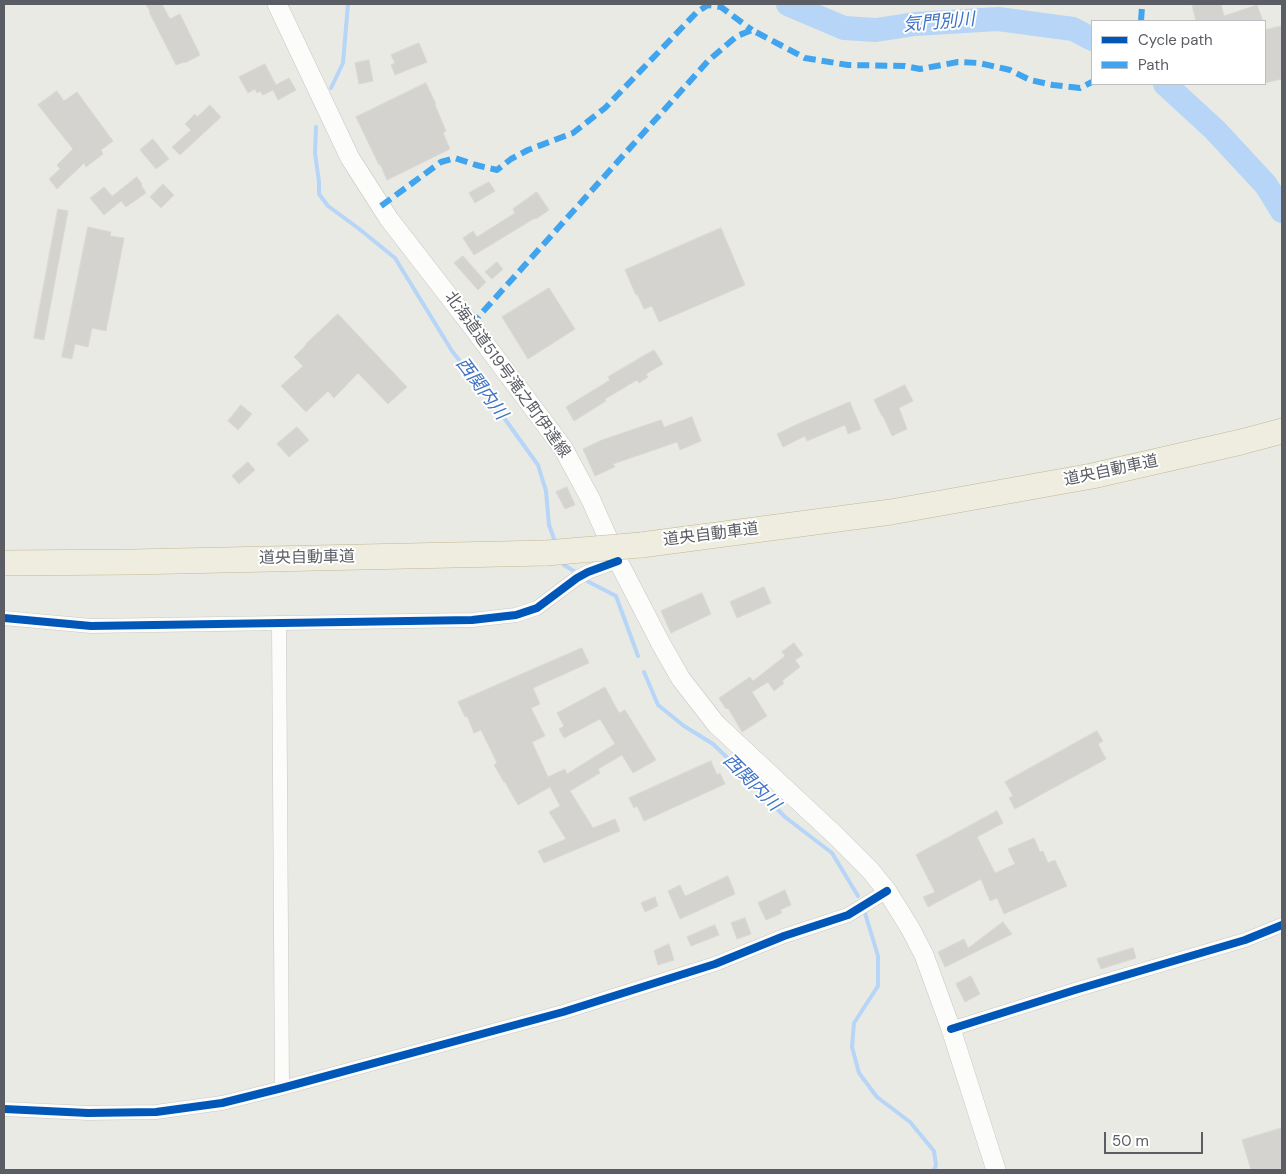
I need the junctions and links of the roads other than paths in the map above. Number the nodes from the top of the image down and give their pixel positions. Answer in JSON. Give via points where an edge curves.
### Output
{"nodes":[{"id":1,"x":277,"y":4,"type":"edge"},
{"id":2,"x":1282,"y":431,"type":"edge"},
{"id":3,"x":4,"y":547,"type":"edge"},
{"id":4,"x":618,"y":561,"type":"junction"},
{"id":5,"x":132,"y":562,"type":"junction"},
{"id":6,"x":4,"y":563,"type":"edge"},
{"id":7,"x":4,"y":618,"type":"edge"},
{"id":8,"x":279,"y":623,"type":"junction"},
{"id":9,"x":887,"y":891,"type":"junction"},
{"id":10,"x":1282,"y":925,"type":"edge"},
{"id":11,"x":951,"y":1029,"type":"junction"},
{"id":12,"x":282,"y":1088,"type":"junction"},
{"id":13,"x":4,"y":1109,"type":"edge"},
{"id":14,"x":996,"y":1170,"type":"edge"}],
"edges":[{"from":1,"to":4,"type":"main road","name":"北海道道519号滝之町伊達線","via":[[350,158],[389,219],[563,448]]},
{"from":2,"to":5,"type":"highway","name":"道央自動車道","bridge":true,"via":[[1092,476],[891,512],[641,545],[546,553]]},
{"from":3,"to":5,"type":"highway","name":"道央自動車道"},
{"from":4,"to":8,"type":"street","via":[[583,575],[537,608],[516,614],[472,620]]},
{"from":4,"to":9,"type":"main road","name":"北海道道519号滝之町伊達線","via":[[681,679],[716,724],[835,834]]},
{"from":5,"to":6,"type":"highway","name":"道央自動車道"},
{"from":7,"to":8,"type":"street","via":[[91,626]]},
{"from":8,"to":12,"type":"street"},
{"from":9,"to":11,"type":"main road","name":"北海道道519号滝之町伊達線","via":[[924,955]]},
{"from":9,"to":12,"type":"street","via":[[848,915],[715,964],[563,1012]]},
{"from":10,"to":11,"type":"street","via":[[1245,940]]},
{"from":11,"to":14,"type":"main road","name":"北海道道519号滝之町伊達線"},
{"from":12,"to":13,"type":"street","via":[[222,1103],[156,1112]]}]}
